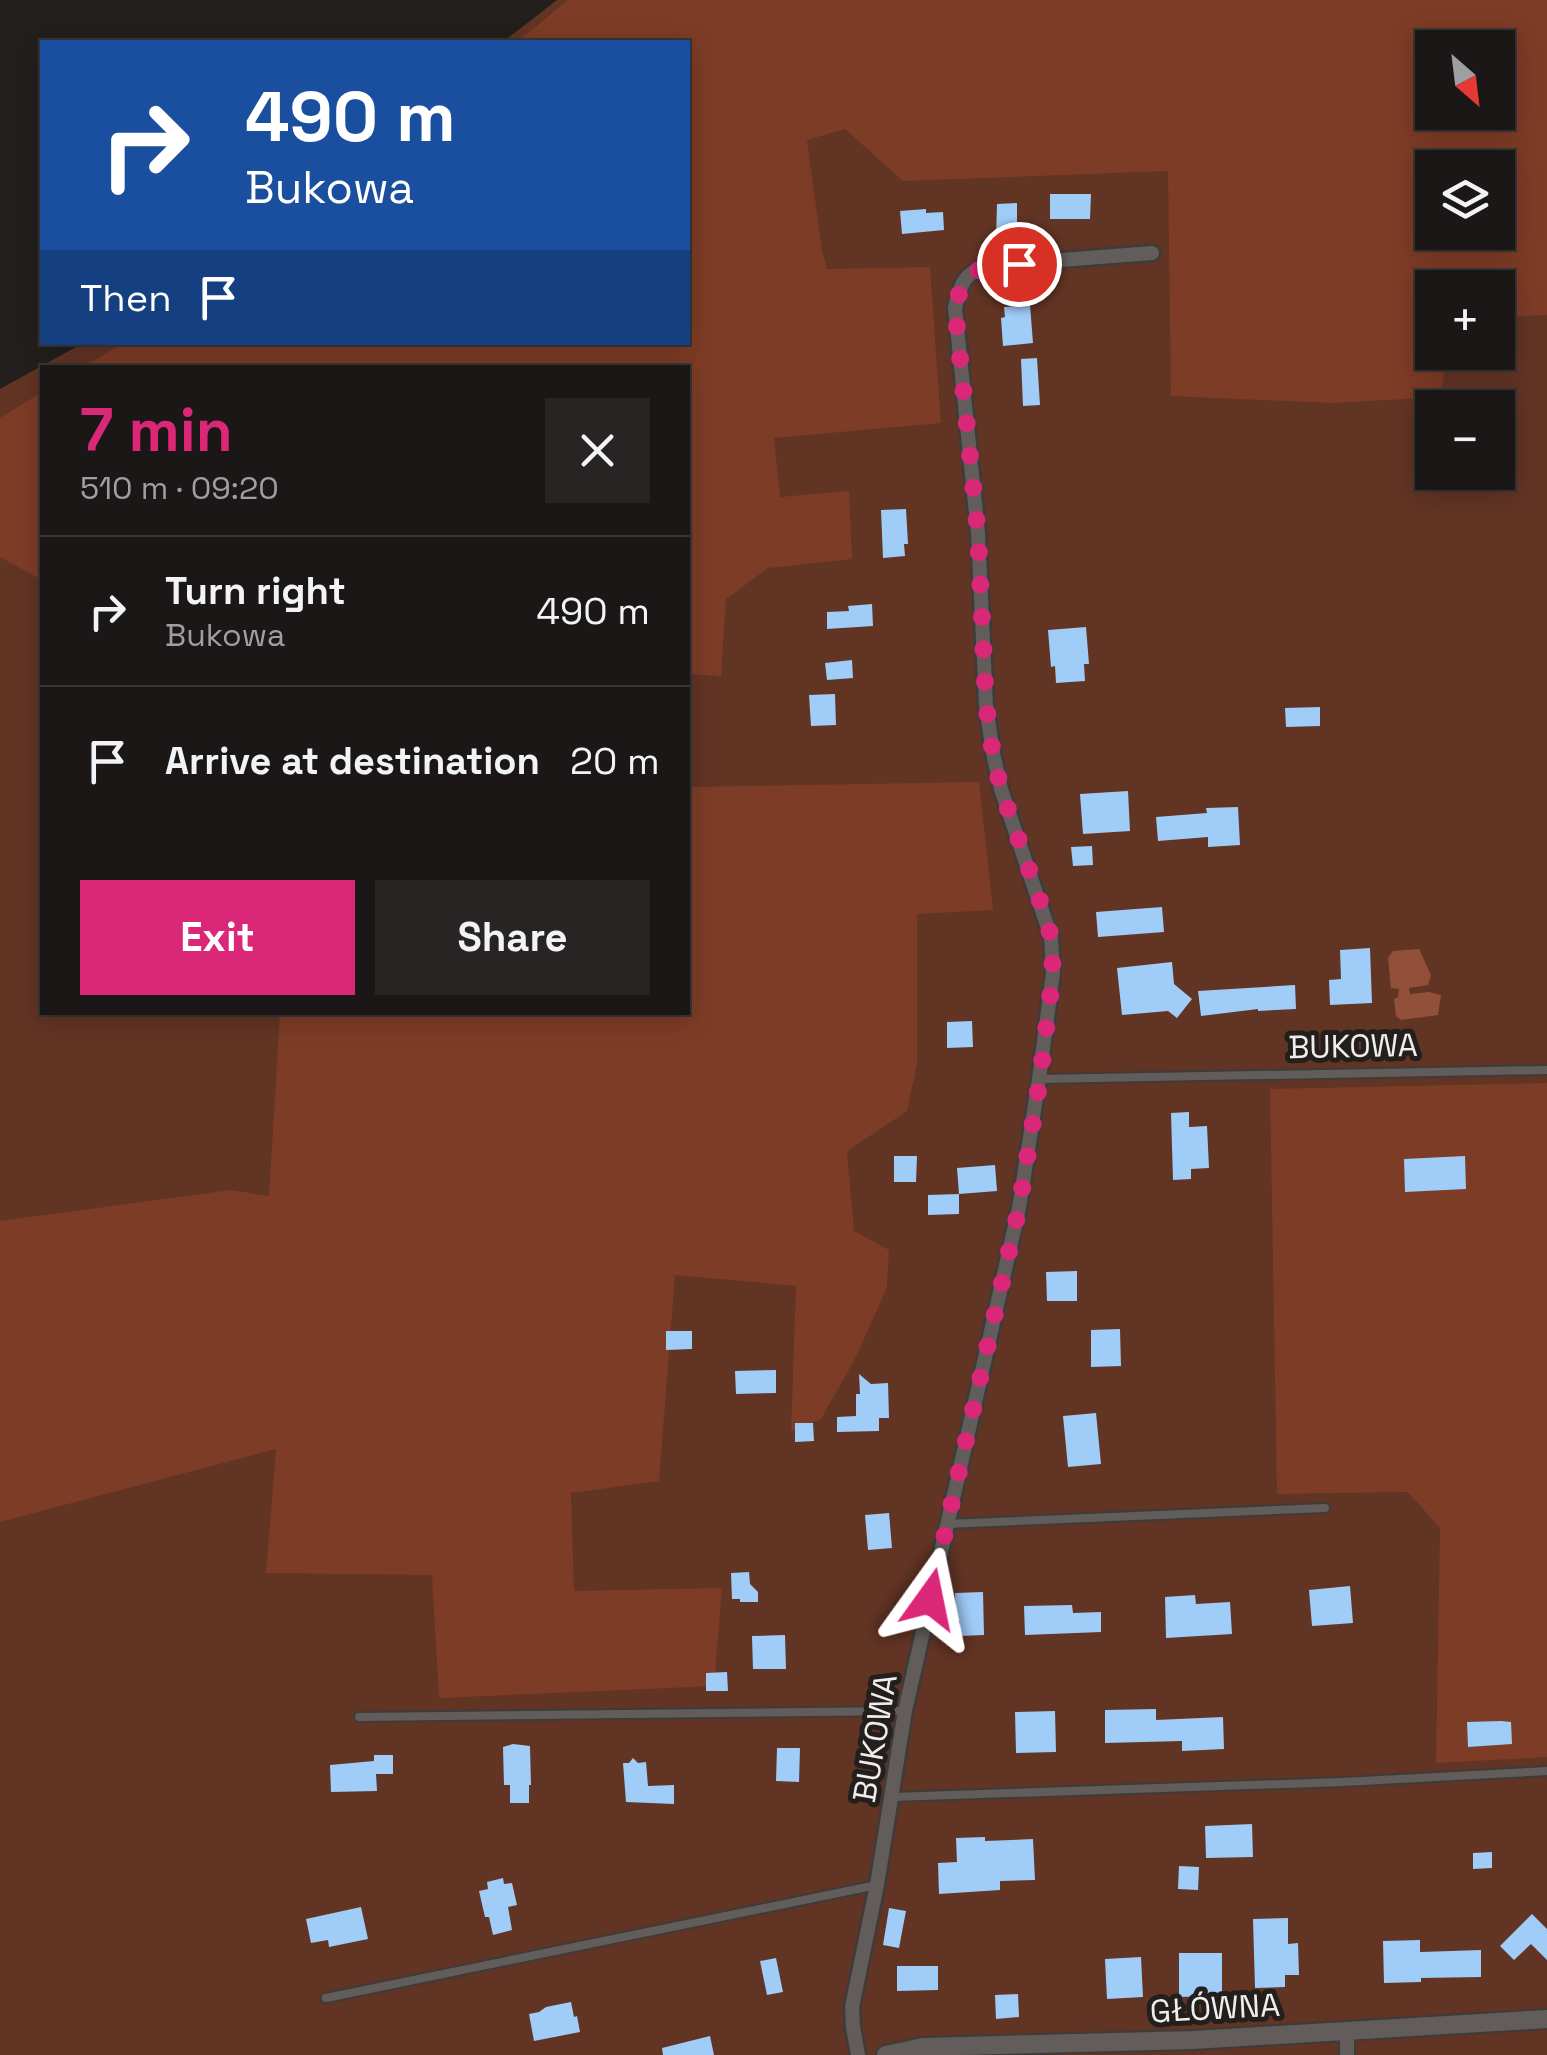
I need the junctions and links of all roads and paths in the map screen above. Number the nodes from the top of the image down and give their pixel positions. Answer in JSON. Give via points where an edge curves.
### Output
{"nodes":[{"id":1,"x":1152,"y":253,"type":"dead end"},
{"id":2,"x":1547,"y":1070,"type":"edge"},
{"id":3,"x":1040,"y":1079,"type":"junction"},
{"id":4,"x":1325,"y":1508,"type":"dead end"},
{"id":5,"x":946,"y":1524,"type":"junction"},
{"id":6,"x":905,"y":1711,"type":"junction"},
{"id":7,"x":359,"y":1717,"type":"dead end"},
{"id":8,"x":1547,"y":1771,"type":"edge"},
{"id":9,"x":892,"y":1796,"type":"junction"},
{"id":10,"x":877,"y":1885,"type":"junction"},
{"id":11,"x":326,"y":1998,"type":"dead end"},
{"id":12,"x":1547,"y":2019,"type":"edge"},
{"id":13,"x":1347,"y":2030,"type":"junction"},
{"id":14,"x":858,"y":2055,"type":"edge"},
{"id":15,"x":886,"y":2055,"type":"edge"},
{"id":16,"x":1347,"y":2055,"type":"edge"}],
"edges":[{"from":1,"to":3,"type":"street","name":"BUKOWA","via":[[986,266],[970,273],[955,308],[993,754],[1053,954]]},
{"from":2,"to":3,"type":"lane","name":"BUKOWA"},
{"from":3,"to":5,"type":"street","name":"BUKOWA","via":[[1019,1208]]},
{"from":4,"to":5,"type":"lane"},
{"from":5,"to":6,"type":"street","name":"BUKOWA"},
{"from":6,"to":7,"type":"lane"},
{"from":6,"to":9,"type":"street","name":"BUKOWA"},
{"from":8,"to":9,"type":"lane"},
{"from":9,"to":10,"type":"street","name":"BUKOWA"},
{"from":10,"to":11,"type":"lane"},
{"from":10,"to":14,"type":"street","name":"BUKOWA","via":[[852,2007]]},
{"from":12,"to":13,"type":"street","name":"GŁÓWNA"},
{"from":13,"to":15,"type":"street","name":"GŁÓWNA","via":[[923,2047]]},
{"from":13,"to":16,"type":"street"}]}
